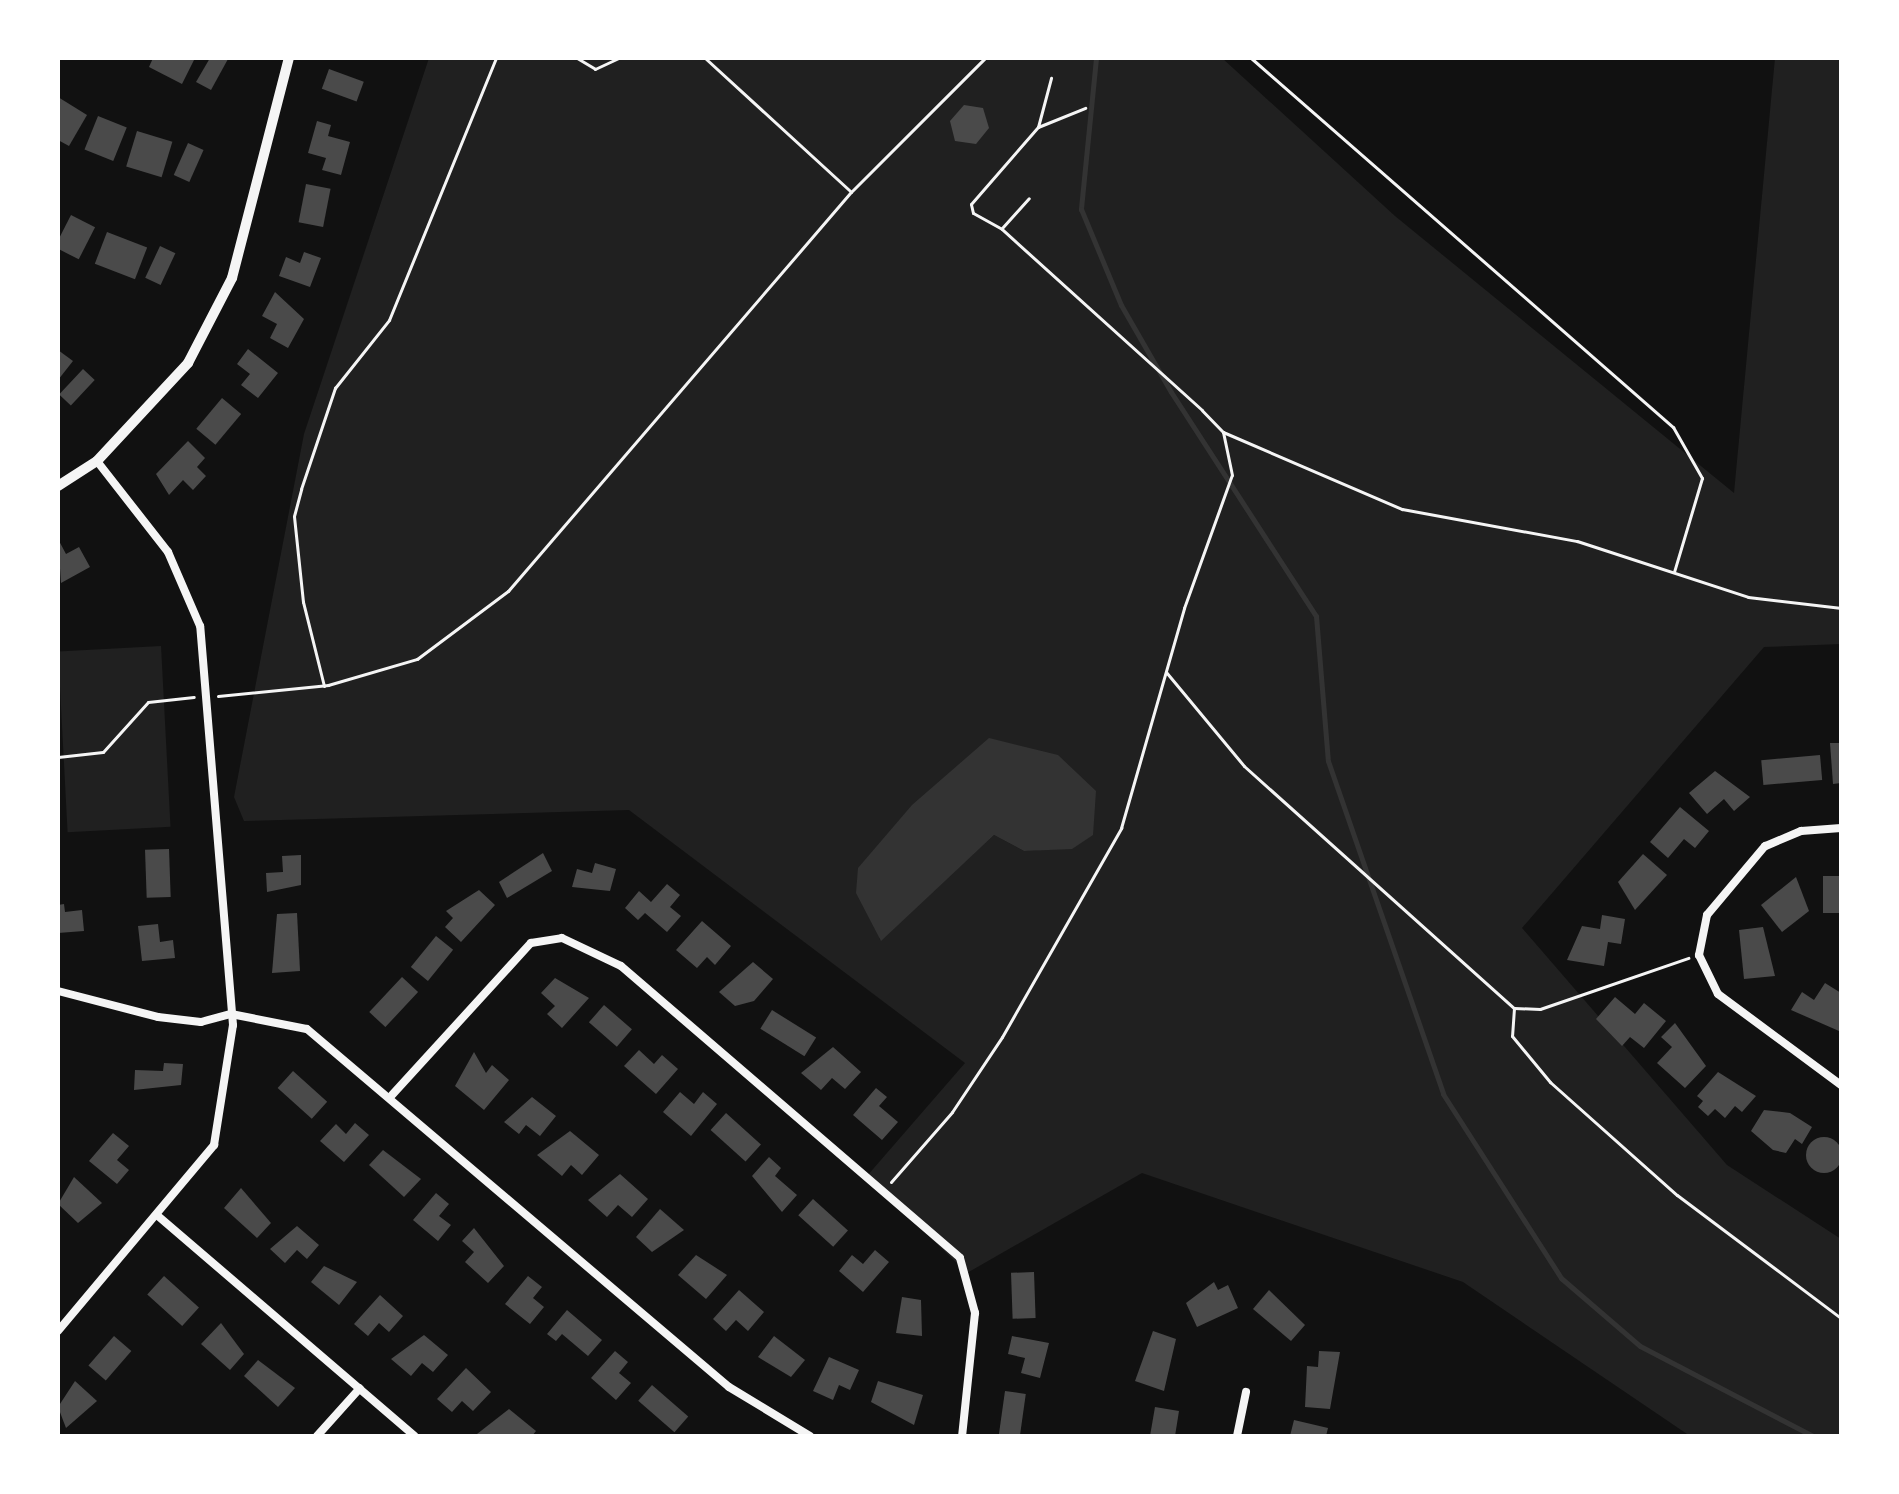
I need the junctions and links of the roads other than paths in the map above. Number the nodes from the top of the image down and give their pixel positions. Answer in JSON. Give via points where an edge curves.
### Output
{"nodes":[{"id":1,"x":289,"y":58,"type":"edge"},
{"id":2,"x":97,"y":461,"type":"junction"},
{"id":3,"x":58,"y":486,"type":"edge"},
{"id":4,"x":1841,"y":828,"type":"edge"},
{"id":5,"x":58,"y":991,"type":"edge"},
{"id":6,"x":231,"y":1014,"type":"junction"},
{"id":7,"x":1841,"y":1085,"type":"edge"},
{"id":8,"x":392,"y":1095,"type":"junction"},
{"id":9,"x":158,"y":1216,"type":"junction"},
{"id":10,"x":58,"y":1331,"type":"edge"},
{"id":11,"x":360,"y":1388,"type":"junction"},
{"id":12,"x":1246,"y":1392,"type":"dead end"},
{"id":13,"x":317,"y":1436,"type":"edge"},
{"id":14,"x":415,"y":1436,"type":"edge"},
{"id":15,"x":810,"y":1436,"type":"edge"},
{"id":16,"x":962,"y":1436,"type":"edge"},
{"id":17,"x":1237,"y":1436,"type":"edge"}],
"edges":[{"from":1,"to":2,"type":"street","via":[[232,278],[188,363]]},
{"from":2,"to":3,"type":"street"},
{"from":2,"to":6,"type":"street","via":[[146,518],[189,591],[210,697]]},
{"from":4,"to":7,"type":"street","via":[[1778,837],[1725,889],[1707,915],[1699,955],[1718,994]]},
{"from":5,"to":6,"type":"street","via":[[158,1017],[201,1022]]},
{"from":6,"to":8,"type":"street","via":[[307,1029]]},
{"from":6,"to":9,"type":"street","via":[[214,1145]]},
{"from":8,"to":15,"type":"street","via":[[729,1387]]},
{"from":8,"to":16,"type":"street","via":[[531,943],[562,938],[651,990],[883,1191],[967,1273],[974,1334]]},
{"from":9,"to":10,"type":"street"},
{"from":9,"to":11,"type":"street"},
{"from":11,"to":13,"type":"street"},
{"from":11,"to":14,"type":"street"},
{"from":12,"to":17,"type":"street"}]}
